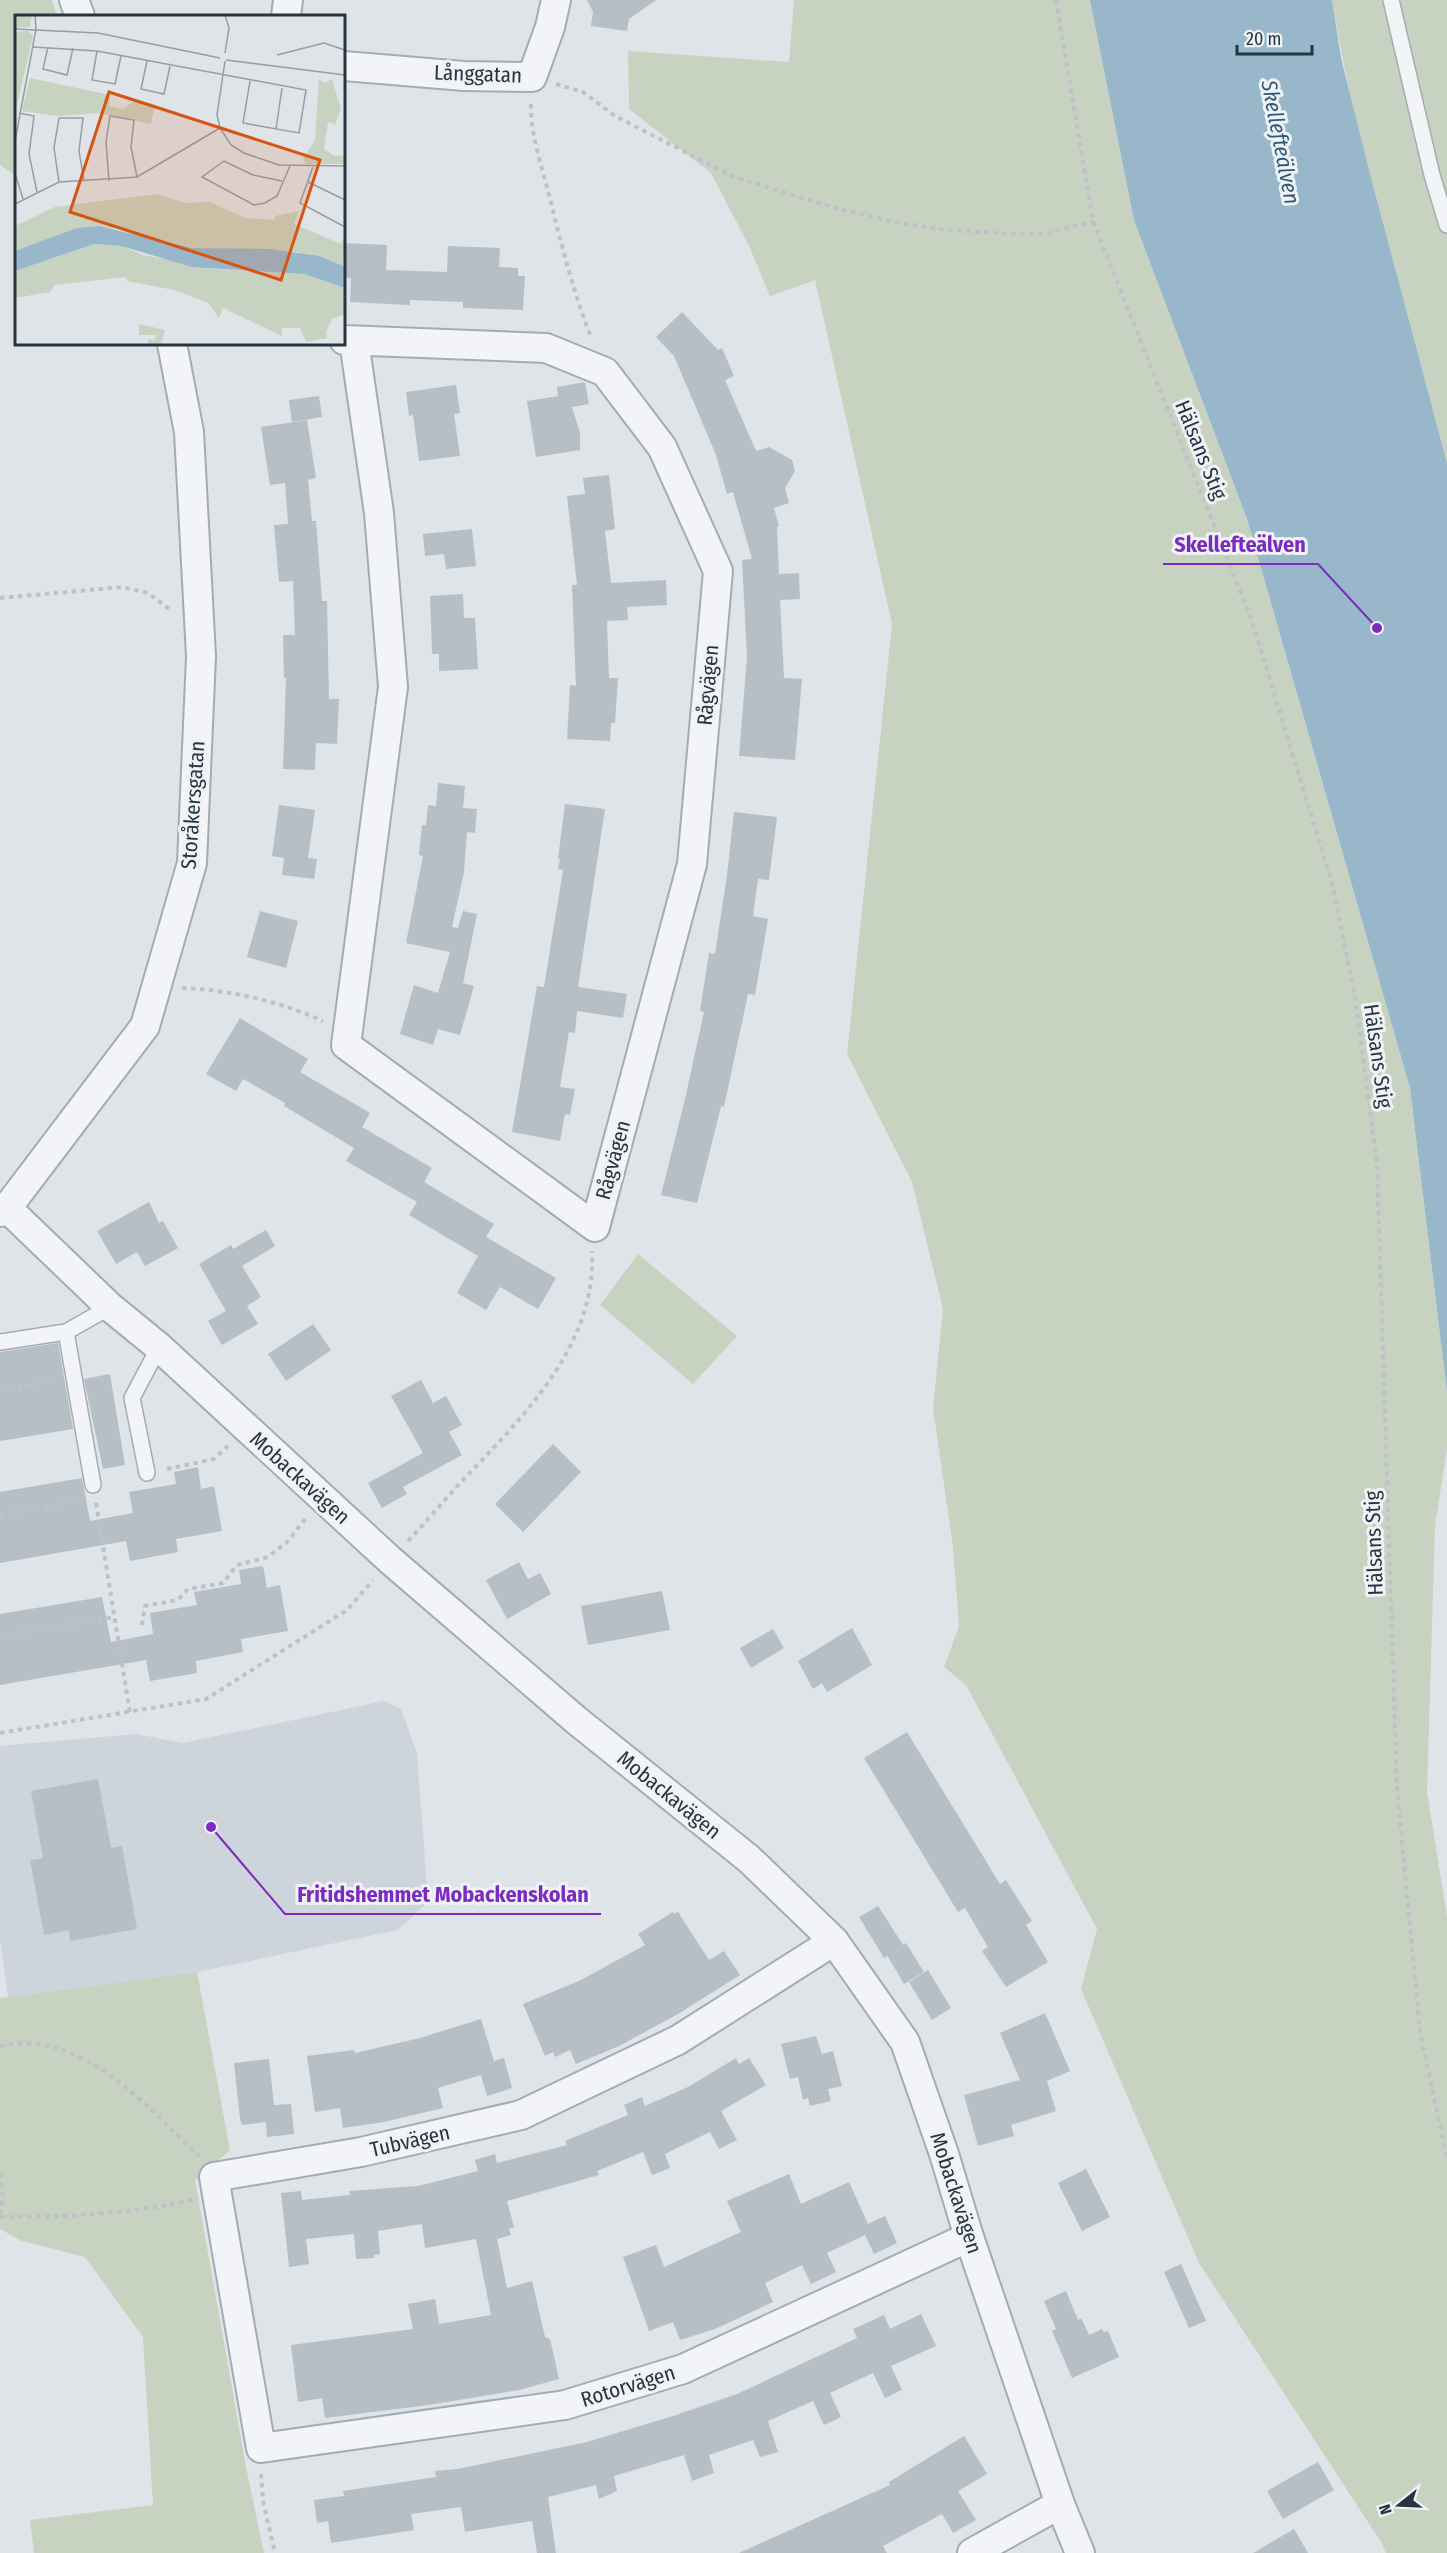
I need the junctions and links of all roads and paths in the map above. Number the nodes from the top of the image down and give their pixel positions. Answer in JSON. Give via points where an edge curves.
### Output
{"nodes":[{"id":1,"x":74,"y":0,"type":"edge"},
{"id":2,"x":288,"y":0,"type":"edge"},
{"id":3,"x":556,"y":0,"type":"edge"},
{"id":4,"x":1056,"y":0,"type":"edge"},
{"id":5,"x":1391,"y":0,"type":"edge"},
{"id":6,"x":80,"y":15,"type":"edge"},
{"id":7,"x":286,"y":15,"type":"edge"},
{"id":8,"x":345,"y":66,"type":"edge"},
{"id":9,"x":532,"y":77,"type":"junction"},
{"id":10,"x":1093,"y":221,"type":"junction"},
{"id":11,"x":1447,"y":225,"type":"edge"},
{"id":12,"x":349,"y":341,"type":"edge"},
{"id":13,"x":172,"y":345,"type":"edge"},
{"id":14,"x":605,"y":372,"type":"junction"},
{"id":15,"x":0,"y":598,"type":"edge"},
{"id":16,"x":199,"y":625,"type":"junction"},
{"id":17,"x":156,"y":987,"type":"junction"},
{"id":18,"x":347,"y":1040,"type":"junction"},
{"id":19,"x":3,"y":1210,"type":"edge"},
{"id":20,"x":590,"y":1224,"type":"junction"},
{"id":21,"x":110,"y":1307,"type":"junction"},
{"id":22,"x":66,"y":1332,"type":"junction"},
{"id":23,"x":0,"y":1342,"type":"edge"},
{"id":24,"x":159,"y":1347,"type":"junction"},
{"id":25,"x":74,"y":1378,"type":"junction"},
{"id":26,"x":0,"y":1390,"type":"edge"},
{"id":27,"x":245,"y":1428,"type":"junction"},
{"id":28,"x":147,"y":1473,"type":"joint"},
{"id":29,"x":94,"y":1491,"type":"junction"},
{"id":30,"x":322,"y":1499,"type":"junction"},
{"id":31,"x":0,"y":1515,"type":"edge"},
{"id":32,"x":390,"y":1560,"type":"junction"},
{"id":33,"x":115,"y":1617,"type":"junction"},
{"id":34,"x":142,"y":1625,"type":"dead end"},
{"id":35,"x":0,"y":1636,"type":"edge"},
{"id":36,"x":130,"y":1713,"type":"junction"},
{"id":37,"x":0,"y":1733,"type":"edge"},
{"id":38,"x":834,"y":1941,"type":"junction"},
{"id":39,"x":0,"y":2046,"type":"edge"},
{"id":40,"x":1447,"y":2159,"type":"edge"},
{"id":41,"x":0,"y":2175,"type":"edge"},
{"id":42,"x":216,"y":2186,"type":"junction"},
{"id":43,"x":0,"y":2217,"type":"edge"},
{"id":44,"x":969,"y":2237,"type":"junction"},
{"id":45,"x":261,"y":2448,"type":"junction"},
{"id":46,"x":1060,"y":2504,"type":"junction"},
{"id":47,"x":275,"y":2553,"type":"edge"},
{"id":48,"x":972,"y":2553,"type":"edge"},
{"id":49,"x":1080,"y":2553,"type":"edge"}],
"edges":[{"from":1,"to":6,"type":"street"},
{"from":2,"to":7,"type":"street"},
{"from":3,"to":9,"type":"street","name":"Långgatan"},
{"from":4,"to":10,"type":"path","name":"Hälsans Stig"},
{"from":5,"to":11,"type":"lane"},
{"from":8,"to":9,"type":"street","name":"Långgatan"},
{"from":9,"to":10,"type":"path","via":[[583,92],[615,116],[734,177],[842,210],[936,228],[996,233],[1045,234]]},
{"from":9,"to":14,"type":"path","via":[[531,117],[545,180],[576,300]]},
{"from":10,"to":40,"type":"path","name":"Hälsans Stig","via":[[1252,621],[1332,883],[1354,996],[1377,1166],[1397,1788],[1419,2031]]},
{"from":12,"to":14,"type":"street","via":[[546,348]]},
{"from":12,"to":18,"type":"street","via":[[379,513],[393,687]]},
{"from":13,"to":16,"type":"street","name":"Storåkersgatan","via":[[189,432]]},
{"from":14,"to":20,"type":"street","name":"Rågvägen","via":[[662,447],[718,571],[692,864],[595,1227]]},
{"from":15,"to":16,"type":"path","via":[[123,587],[148,594]]},
{"from":16,"to":17,"type":"street","name":"Storåkersgatan","via":[[192,863]]},
{"from":17,"to":18,"type":"path","via":[[222,990],[302,1011],[329,1024]]},
{"from":17,"to":19,"type":"street","name":"Storåkersgatan","via":[[146,1026]]},
{"from":18,"to":20,"type":"street","name":"Rågvägen","via":[[346,1045]]},
{"from":19,"to":21,"type":"street","name":"Mobackavägen"},
{"from":20,"to":32,"type":"path","via":[[592,1262],[585,1310],[549,1382]]},
{"from":21,"to":22,"type":"lane"},
{"from":21,"to":24,"type":"street","name":"Mobackavägen"},
{"from":22,"to":23,"type":"lane"},
{"from":22,"to":25,"type":"lane"},
{"from":24,"to":27,"type":"street","name":"Mobackavägen"},
{"from":24,"to":28,"type":"lane","via":[[132,1398]]},
{"from":25,"to":26,"type":"path"},
{"from":25,"to":29,"type":"lane"},
{"from":27,"to":28,"type":"path","via":[[214,1459]]},
{"from":27,"to":30,"type":"street","name":"Mobackavägen"},
{"from":29,"to":31,"type":"path"},
{"from":29,"to":33,"type":"path"},
{"from":30,"to":32,"type":"street","name":"Mobackavägen"},
{"from":30,"to":34,"type":"path","via":[[287,1542],[268,1557],[237,1565],[223,1582],[188,1589],[178,1600],[145,1605]]},
{"from":32,"to":36,"type":"path","via":[[347,1610],[214,1695]]},
{"from":32,"to":38,"type":"street","name":"Mobackavägen","via":[[576,1720],[749,1859]]},
{"from":33,"to":35,"type":"path"},
{"from":33,"to":36,"type":"path"},
{"from":36,"to":37,"type":"path"},
{"from":38,"to":42,"type":"street","name":"Tubvägen","via":[[678,2040],[521,2115]]},
{"from":38,"to":44,"type":"street","name":"Mobackavägen","via":[[905,2042]]},
{"from":39,"to":42,"type":"path","via":[[51,2047],[102,2070],[202,2158]]},
{"from":41,"to":43,"type":"path"},
{"from":42,"to":43,"type":"path","via":[[150,2209],[82,2217]]},
{"from":42,"to":45,"type":"street"},
{"from":44,"to":45,"type":"street","name":"Rotorvägen","via":[[683,2369],[565,2405]]},
{"from":44,"to":46,"type":"street","name":"Mobackavägen"},
{"from":45,"to":47,"type":"path","via":[[263,2501]]},
{"from":46,"to":48,"type":"street"},
{"from":46,"to":49,"type":"street","name":"Mobackavägen"}]}
